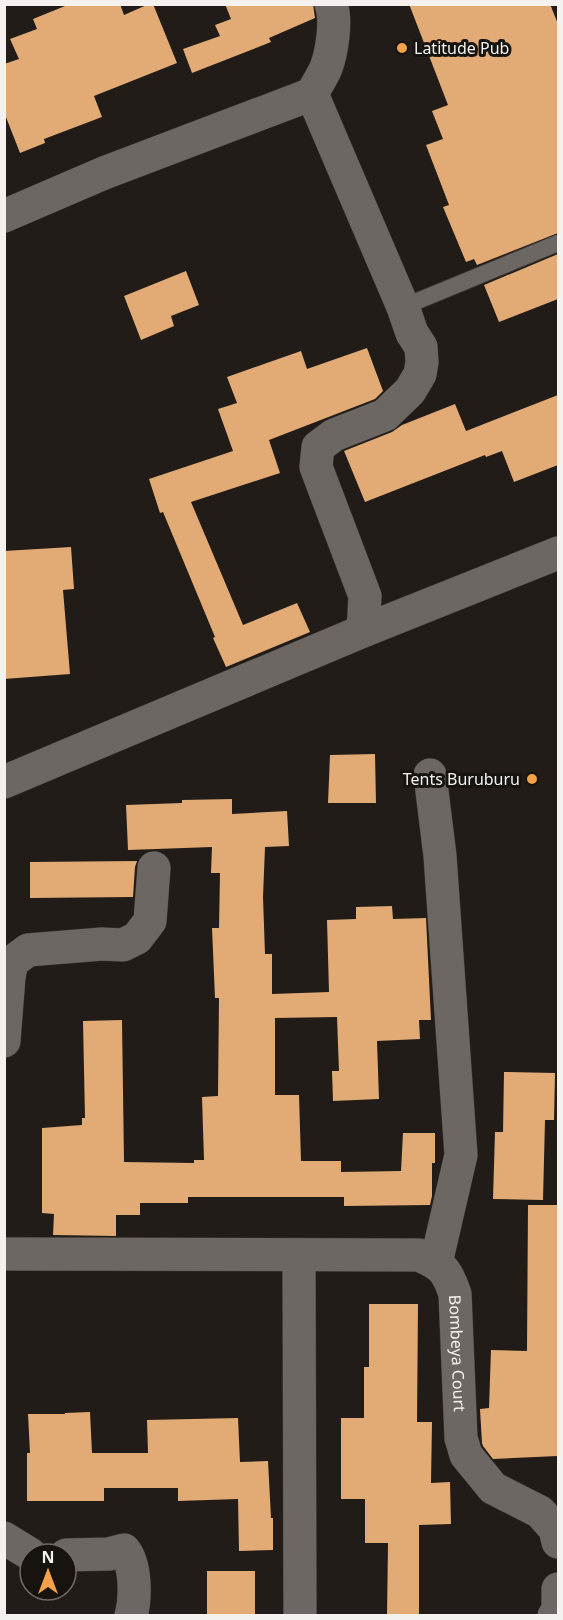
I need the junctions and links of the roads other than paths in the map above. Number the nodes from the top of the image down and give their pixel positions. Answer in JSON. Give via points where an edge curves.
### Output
{"nodes":[{"id":1,"x":331,"y":4,"type":"edge"},
{"id":2,"x":312,"y":94,"type":"junction"},
{"id":3,"x":4,"y":216,"type":"edge"},
{"id":4,"x":558,"y":243,"type":"edge"},
{"id":5,"x":403,"y":307,"type":"junction"},
{"id":6,"x":558,"y":553,"type":"edge"},
{"id":7,"x":365,"y":596,"type":"junction"},
{"id":8,"x":395,"y":618,"type":"junction"},
{"id":9,"x":363,"y":631,"type":"junction"},
{"id":10,"x":430,"y":775,"type":"dead end"},
{"id":11,"x":4,"y":782,"type":"edge"},
{"id":12,"x":154,"y":868,"type":"dead end"},
{"id":13,"x":4,"y":1041,"type":"edge"},
{"id":14,"x":4,"y":1254,"type":"edge"},
{"id":15,"x":298,"y":1255,"type":"junction"},
{"id":16,"x":436,"y":1263,"type":"junction"},
{"id":17,"x":4,"y":1538,"type":"edge"},
{"id":18,"x":558,"y":1542,"type":"edge"},
{"id":19,"x":18,"y":1547,"type":"edge"},
{"id":20,"x":78,"y":1555,"type":"edge"},
{"id":21,"x":558,"y":1589,"type":"edge"},
{"id":22,"x":131,"y":1616,"type":"edge"},
{"id":23,"x":300,"y":1616,"type":"edge"},
{"id":24,"x":554,"y":1616,"type":"edge"}],
"edges":[{"from":1,"to":2,"type":"street","via":[[331,46],[326,68]]},
{"from":2,"to":3,"type":"street","via":[[104,173]]},
{"from":2,"to":5,"type":"street"},
{"from":4,"to":5,"type":"lane"},
{"from":5,"to":7,"type":"street","via":[[421,347],[420,374],[410,391],[385,415],[334,435],[318,447],[316,467]]},
{"from":6,"to":8,"type":"street"},
{"from":7,"to":8,"type":"street"},
{"from":7,"to":9,"type":"street"},
{"from":8,"to":9,"type":"street"},
{"from":9,"to":11,"type":"street"},
{"from":10,"to":16,"type":"street","via":[[440,856],[461,1155]]},
{"from":12,"to":13,"type":"street","via":[[150,921],[137,938],[123,945],[28,950],[12,962]]},
{"from":14,"to":15,"type":"street"},
{"from":15,"to":16,"type":"street","via":[[419,1255]]},
{"from":15,"to":23,"type":"street"},
{"from":16,"to":18,"type":"street","name":"Bombeya Court","via":[[448,1276],[455,1294],[461,1438],[466,1455],[493,1488],[540,1512],[555,1529]]},
{"from":17,"to":19,"type":"street"},
{"from":20,"to":22,"type":"street","via":[[124,1550],[133,1569]]},
{"from":21,"to":24,"type":"street","via":[[558,1610]]}]}
